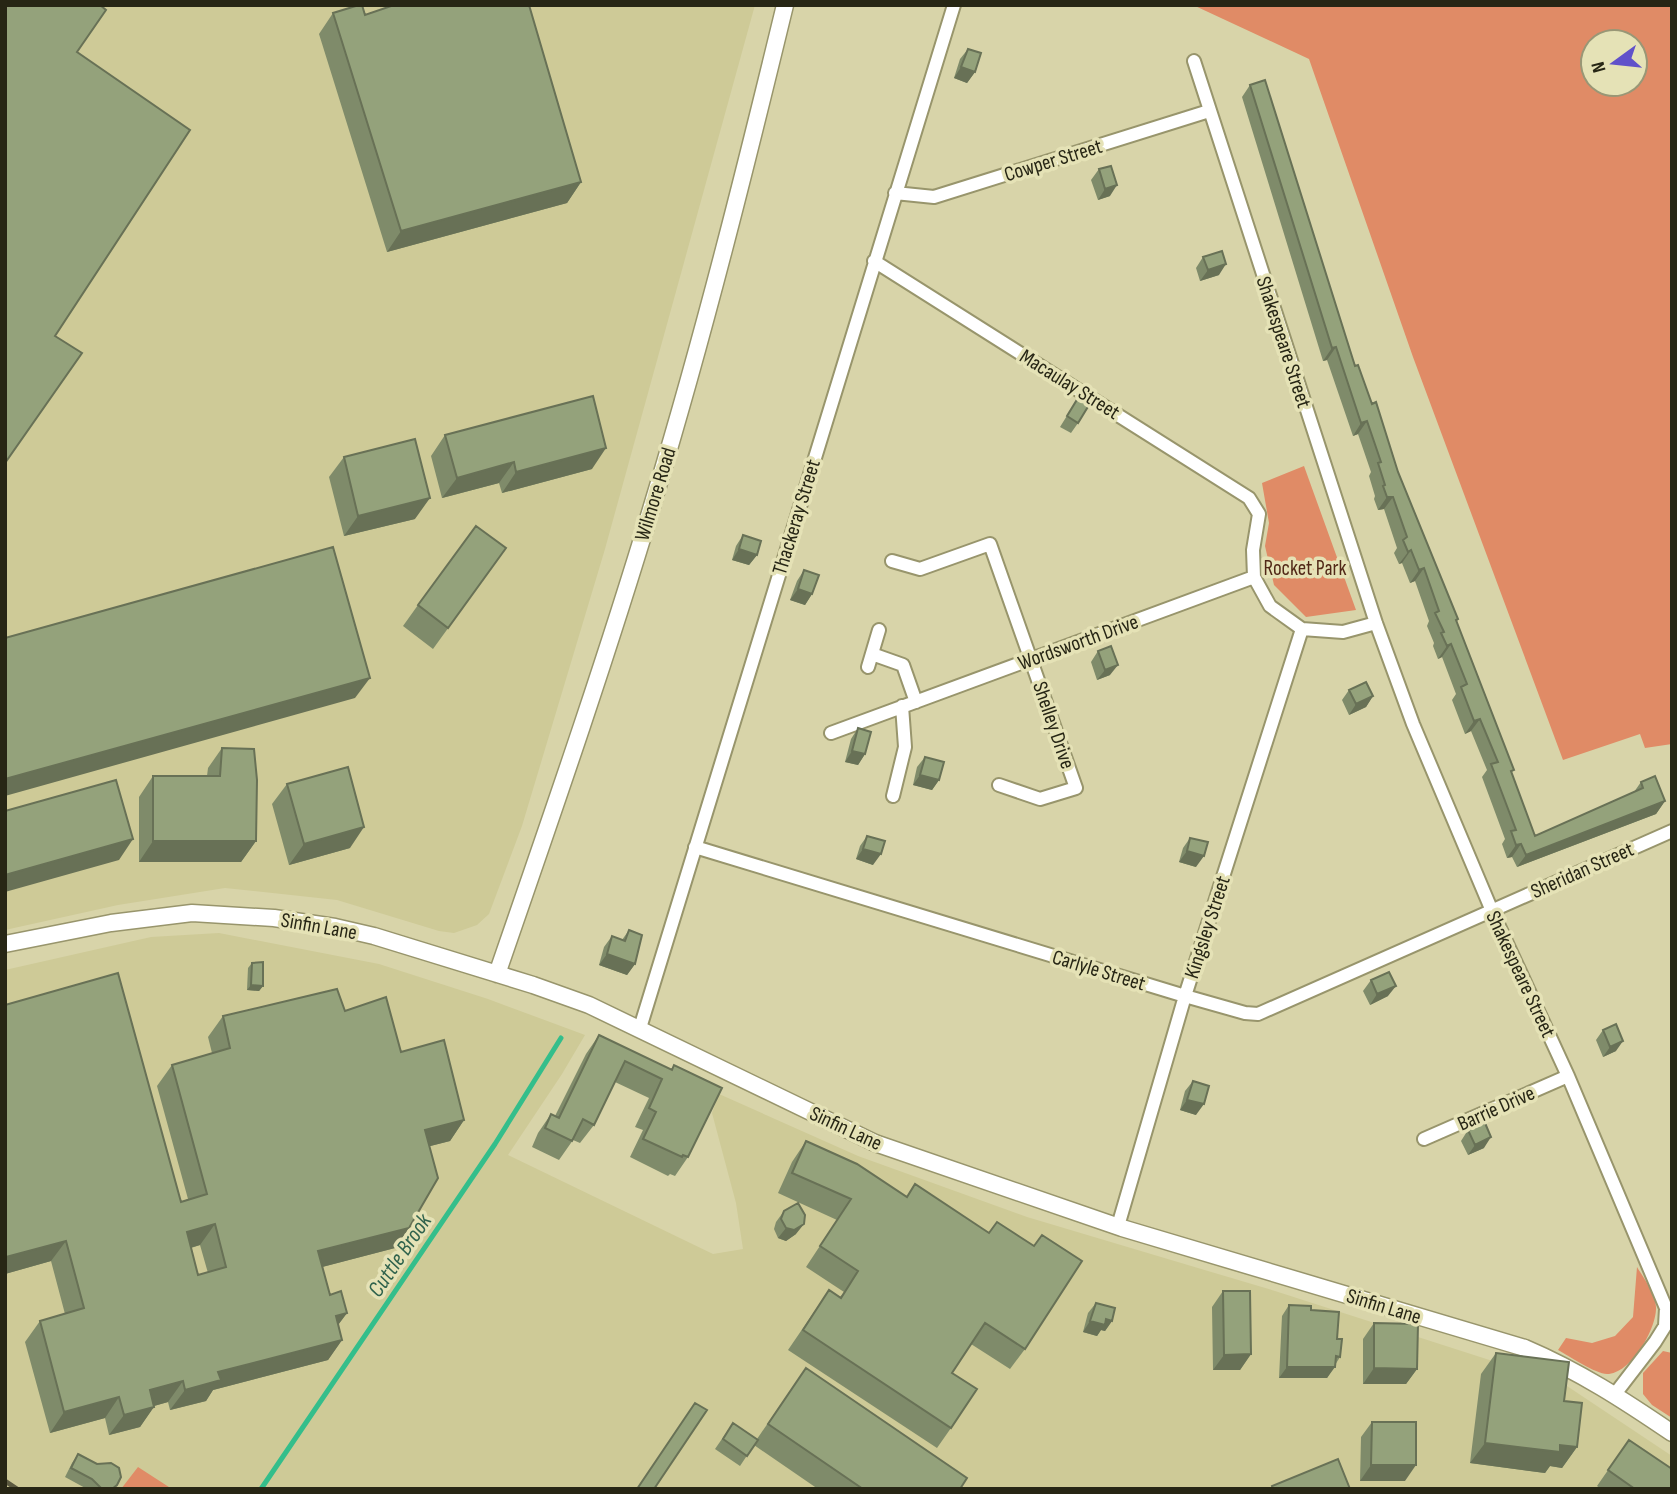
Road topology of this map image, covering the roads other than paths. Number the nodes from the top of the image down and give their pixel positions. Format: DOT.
graph roads {
  1 [pos="785,5"];
  2 [pos="954,5"];
  3 [pos="1194,61"];
  4 [pos="1209,111"];
  5 [pos="895,193"];
  6 [pos="874,261"];
  7 [pos="892,561"];
  8 [pos="1254,577"];
  9 [pos="1376,623"];
  10 [pos="1302,629"];
  11 [pos="879,630"];
  12 [pos="872,654"];
  13 [pos="1030,660"];
  14 [pos="868,667"];
  15 [pos="916,702"];
  16 [pos="902,706"];
  17 [pos="831,733"];
  18 [pos="999,785"];
  19 [pos="892,796"];
  20 [pos="1672,831"];
  21 [pos="695,847"];
  22 [pos="1492,911"];
  23 [pos="5,944"];
  24 [pos="497,974"];
  25 [pos="1185,996"];
  26 [pos="640,1028"];
  27 [pos="1568,1076"];
  28 [pos="1424,1139"];
  29 [pos="1118,1226"];
  30 [pos="1669,1326"];
  31 [pos="1615,1394"];
  32 [pos="1672,1433"];
  1 -- 24 [label="street, Wilmore Road"];
  2 -- 5 [label="street, Thackeray Street"];
  3 -- 4 [label="street, Shakespeare Street"];
  4 -- 5 [label="street, Cowper Street"];
  4 -- 9 [label="street, Shakespeare Street"];
  5 -- 6 [label="street, Thackeray Street"];
  6 -- 8 [label="street, Macaulay Street"];
  6 -- 21 [label="street, Thackeray Street"];
  7 -- 13 [label="street, Shelley Drive"];
  8 -- 10 [label="street"];
  8 -- 13 [label="street, Wordsworth Drive"];
  9 -- 10 [label="street"];
  9 -- 22 [label="street, Shakespeare Street"];
  10 -- 25 [label="street, Kingsley Street"];
  11 -- 12 [label="street"];
  12 -- 14 [label="street"];
  12 -- 15 [label="street"];
  13 -- 15 [label="street, Wordsworth Drive"];
  13 -- 18 [label="street, Shelley Drive"];
  15 -- 16 [label="street, Wordsworth Drive"];
  16 -- 17 [label="street, Wordsworth Drive"];
  16 -- 19 [label="street"];
  20 -- 22 [label="street, Sheridan Street"];
  21 -- 25 [label="street, Carlyle Street"];
  21 -- 26 [label="street, Thackeray Street"];
  22 -- 25 [label="street, Carlyle Street"];
  22 -- 27 [label="street, Shakespeare Street"];
  23 -- 24 [label="street, Sinfin Lane"];
  24 -- 26 [label="street, Sinfin Lane"];
  25 -- 29 [label="street, Kingsley Street"];
  26 -- 29 [label="street, Sinfin Lane"];
  27 -- 28 [label="street, Barrie Drive"];
  27 -- 30 [label="street, Shakespeare Street"];
  29 -- 31 [label="street, Sinfin Lane"];
  30 -- 31 [label="street, Shakespeare Street"];
  31 -- 32 [label="street, Sinfin Lane"];
}
